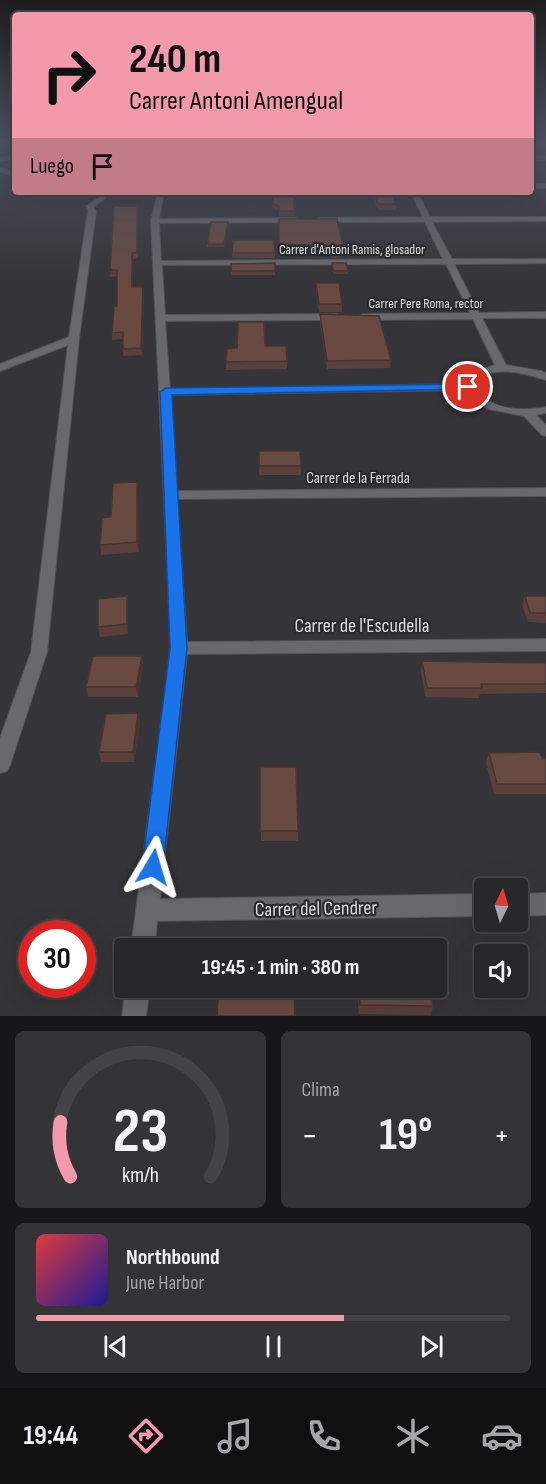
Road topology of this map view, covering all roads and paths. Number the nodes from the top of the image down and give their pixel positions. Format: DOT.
graph roads {
  1 [pos="104,195"];
  2 [pos="160,195"];
  3 [pos="416,195"];
  4 [pos="546,219"];
  5 [pos="428,220"];
  6 [pos="155,221"];
  7 [pos="546,261"];
  8 [pos="449,262"];
  9 [pos="158,263"];
  10 [pos="546,315"];
  11 [pos="476,316"];
  12 [pos="161,318"];
  13 [pos="74,339"];
  14 [pos="0,368"];
  15 [pos="502,368"];
  16 [pos="546,377"];
  17 [pos="468,387"];
  18 [pos="166,392"];
  19 [pos="546,410"];
  20 [pos="527,413"];
  21 [pos="546,432"];
  22 [pos="546,492"];
  23 [pos="170,495"];
  24 [pos="546,645"];
  25 [pos="179,648"];
  26 [pos="0,765"];
  27 [pos="546,904"];
  28 [pos="474,905"];
  29 [pos="528,905"];
  30 [pos="147,910"];
  31 [pos="144,938"];
  32 [pos="136,998"];
  33 [pos="134,1016"];
  1 -- 13 [label="street"];
  2 -- 6 [label="street"];
  3 -- 5 [label="street"];
  4 -- 5 [label="street"];
  5 -- 6 [label="street"];
  5 -- 8 [label="street"];
  6 -- 9 [label="street"];
  7 -- 8 [label="street, Carrer d'Antoni Ramis, glosador"];
  8 -- 9 [label="street, Carrer d'Antoni Ramis, glosador"];
  8 -- 11 [label="street"];
  9 -- 12 [label="street"];
  10 -- 11 [label="street, Carrer Pere Roma, rector"];
  11 -- 12 [label="street, Carrer Pere Roma, rector"];
  11 -- 15 [label="street"];
  12 -- 18 [label="street"];
  13 -- 14 [label="street"];
  13 -- 26 [label="street"];
  15 -- 16 [label="street"];
  15 -- 17 [label="street"];
  17 -- 18 [label="street"];
  17 -- 20 [label="street"];
  18 -- 23 [label="street"];
  19 -- 20 [label="street"];
  20 -- 21 [label="street"];
  22 -- 23 [label="street, Carrer de la Ferrada"];
  23 -- 25 [label="street"];
  24 -- 25 [label="street, Carrer de l'Escudella"];
  25 -- 30 [label="street"];
  27 -- 29 [label="street"];
  28 -- 30 [label="street, Carrer del Cendrer"];
  30 -- 31 [label="street"];
  32 -- 33 [label="street"];
}
